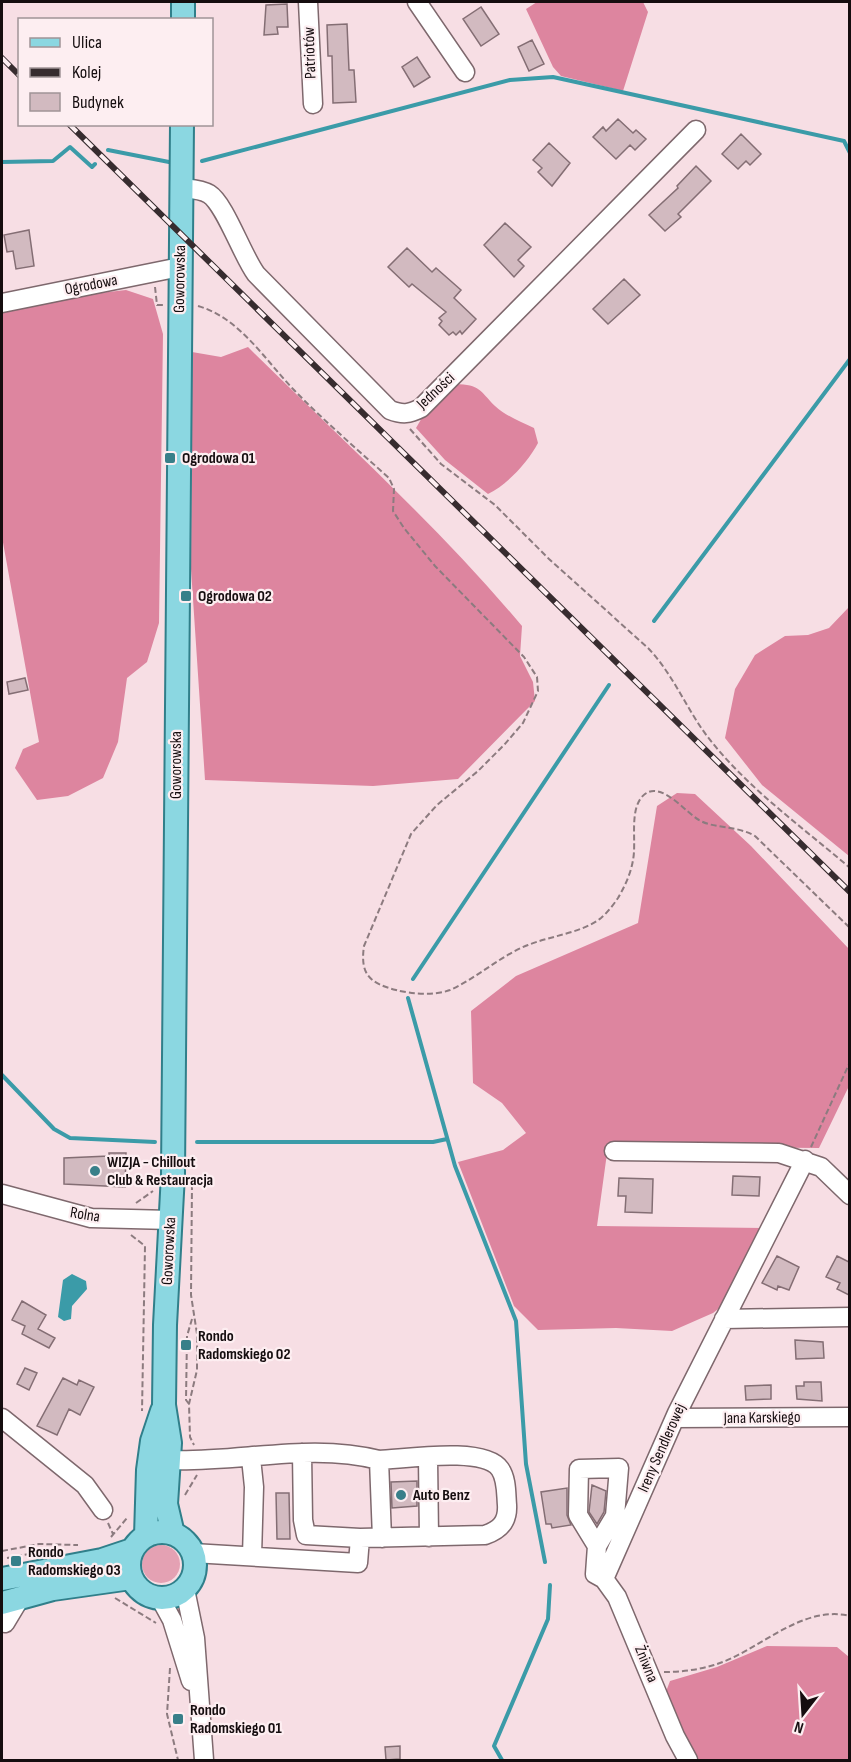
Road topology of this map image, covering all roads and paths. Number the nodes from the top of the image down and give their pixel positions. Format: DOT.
graph roads {
  1 [pos="183,2"];
  2 [pos="308,2"];
  3 [pos="417,2"];
  4 [pos="183,18"];
  5 [pos="465,72"];
  6 [pos="313,104"];
  7 [pos="182,126"];
  8 [pos="696,130"];
  9 [pos="181,188"];
  10 [pos="180,267"];
  11 [pos="2,303"];
  12 [pos="197,305"];
  13 [pos="400,414"];
  14 [pos="849,868"];
  15 [pos="849,928"];
  16 [pos="849,1062"];
  17 [pos="614,1151"];
  18 [pos="805,1160"];
  19 [pos="161,1185"];
  20 [pos="2,1194"];
  21 [pos="849,1195"];
  22 [pos="130,1218"];
  23 [pos="171,1220"];
  24 [pos="134,1239"];
  25 [pos="849,1317"];
  26 [pos="724,1319"];
  27 [pos="189,1404"];
  28 [pos="164,1405"];
  29 [pos="142,1412"];
  30 [pos="849,1417"];
  31 [pos="2,1418"];
  32 [pos="675,1418"];
  33 [pos="302,1453"];
  34 [pos="251,1458"];
  35 [pos="428,1458"];
  36 [pos="168,1460"];
  37 [pos="379,1460"];
  38 [pos="103,1510"];
  39 [pos="133,1513"];
  40 [pos="173,1534"];
  41 [pos="429,1537"];
  42 [pos="360,1538"];
  43 [pos="382,1538"];
  44 [pos="109,1540"];
  45 [pos="139,1543"];
  46 [pos="597,1546"];
  47 [pos="80,1547"];
  48 [pos="2,1551"];
  49 [pos="193,1553"];
  50 [pos="252,1556"];
  51 [pos="599,1576"];
  52 [pos="131,1578"];
  53 [pos="2,1579"];
  54 [pos="185,1589"];
  55 [pos="108,1594"];
  56 [pos="160,1598"];
  57 [pos="9,1608"];
  58 [pos="849,1616"];
  59 [pos="157,1624"];
  60 [pos="170,1667"];
  61 [pos="650,1672"];
  62 [pos="198,1702"];
  63 [pos="178,1761"];
  64 [pos="204,1761"];
  65 [pos="688,1761"];
  1 -- 4 [label="main road"];
  2 -- 6 [label="street, Patriotów"];
  3 -- 5 [label="street"];
  7 -- 9 [label="main road, Goworowska"];
  8 -- 13 [label="street, Jedności"];
  9 -- 10 [label="main road, Goworowska"];
  9 -- 13 [label="street, Jedności"];
  10 -- 11 [label="street, Ogrodowa"];
  10 -- 23 [label="main road, Goworowska"];
  12 -- 15 [label="path"];
  13 -- 14 [label="path"];
  16 -- 18 [label="path"];
  17 -- 18 [label="street"];
  18 -- 21 [label="street"];
  18 -- 26 [label="street, Ireny Sendlerowej"];
  19 -- 22 [label="path"];
  20 -- 22 [label="street, Rolna"];
  22 -- 23 [label="street, Rolna"];
  23 -- 28 [label="main road, Goworowska"];
  24 -- 29 [label="path"];
  25 -- 26 [label="street"];
  26 -- 32 [label="street, Ireny Sendlerowej"];
  27 -- 27 [label="path"];
  28 -- 36 [label="main road, Goworowska"];
  28 -- 45 [label="main road, Goworowska"];
  30 -- 32 [label="street, Jana Karskiego"];
  31 -- 38 [label="street"];
  32 -- 51 [label="street, Ireny Sendlerowej"];
  33 -- 34 [label="street"];
  33 -- 37 [label="street"];
  33 -- 42 [label="street"];
  34 -- 36 [label="street"];
  34 -- 50 [label="street"];
  35 -- 37 [label="street"];
  35 -- 41 [label="street"];
  35 -- 41 [label="street"];
  36 -- 40 [label="main road, Goworowska"];
  37 -- 43 [label="street"];
  39 -- 44 [label="path"];
  40 -- 45 [label="main road"];
  40 -- 49 [label="main road"];
  41 -- 43 [label="street"];
  42 -- 43 [label="street"];
  42 -- 50 [label="street"];
  45 -- 52 [label="main road"];
  45 -- 53 [label="main road"];
  46 -- 51 [label="street"];
  47 -- 48 [label="path"];
  49 -- 50 [label="street"];
  49 -- 54 [label="main road"];
  51 -- 61 [label="street, Żniwna"];
  52 -- 56 [label="main road"];
  52 -- 57 [label="main road"];
  54 -- 56 [label="main road"];
  54 -- 62 [label="street"];
  55 -- 59 [label="path"];
  56 -- 62 [label="street"];
  58 -- 61 [label="path"];
  60 -- 63 [label="path"];
  61 -- 65 [label="street, Żniwna"];
  62 -- 64 [label="street"];
}
